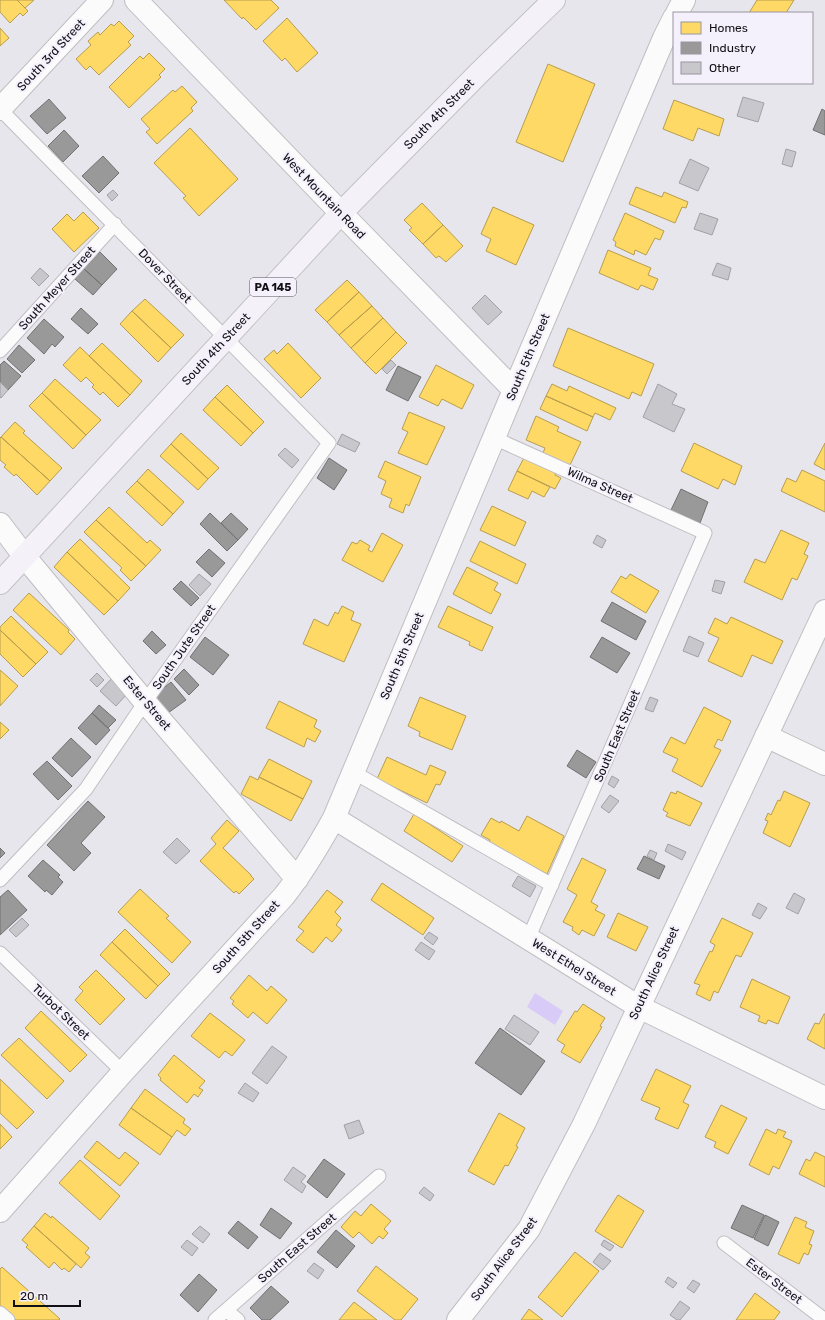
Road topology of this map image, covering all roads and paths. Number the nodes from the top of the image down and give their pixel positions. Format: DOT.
graph roads {
  1 [pos="102,0"];
  2 [pos="136,0"];
  3 [pos="554,0"];
  4 [pos="684,0"];
  5 [pos="678,12"];
  6 [pos="673,20"];
  7 [pos="0,110"];
  8 [pos="341,213"];
  9 [pos="114,224"];
  10 [pos="226,338"];
  11 [pos="0,351"];
  12 [pos="514,390"];
  13 [pos="494,438"];
  14 [pos="329,443"];
  15 [pos="0,524"];
  16 [pos="705,533"];
  17 [pos="25,557"];
  18 [pos="0,583"];
  19 [pos="825,611"];
  20 [pos="145,702"];
  21 [pos="766,736"];
  22 [pos="825,764"];
  23 [pos="353,772"];
  24 [pos="334,818"];
  25 [pos="297,879"];
  26 [pos="0,880"];
  27 [pos="552,885"];
  28 [pos="528,939"];
  29 [pos="0,953"];
  30 [pos="639,1007"];
  31 [pos="123,1072"];
  32 [pos="825,1098"];
  33 [pos="379,1176"];
  34 [pos="0,1212"];
  35 [pos="724,1243"];
  36 [pos="226,1310"];
  37 [pos="0,1314"];
  38 [pos="8,1320"];
  39 [pos="215,1320"];
  40 [pos="238,1320"];
  41 [pos="458,1320"];
  42 [pos="825,1320"];
  1 -- 7 [label="street, South 3rd Street"];
  2 -- 8 [label="street, West Mountain Road"];
  3 -- 8 [label="main road, South 4th Street / PA 145"];
  4 -- 5 [label="street"];
  6 -- 12 [label="street, South 5th Street"];
  7 -- 9 [label="lane, Dover Street"];
  8 -- 10 [label="main road, South 4th Street / PA 145"];
  8 -- 12 [label="street, West Mountain Road"];
  9 -- 10 [label="lane, Dover Street"];
  9 -- 11 [label="lane, South Meyer Street"];
  10 -- 14 [label="lane, Dover Street"];
  10 -- 17 [label="main road, South 4th Street / PA 145"];
  12 -- 13 [label="street, South 5th Street"];
  13 -- 16 [label="lane, Wilma Street"];
  13 -- 23 [label="street, South 5th Street"];
  14 -- 20 [label="lane, South Jute Street"];
  15 -- 17 [label="street, Ester Street"];
  16 -- 27 [label="lane, South East Street"];
  17 -- 18 [label="main road, South 4th Street / PA 145"];
  17 -- 20 [label="street, Ester Street"];
  19 -- 21 [label="street, South Alice Street"];
  20 -- 25 [label="street, Ester Street"];
  20 -- 26 [label="lane, South Jute Street"];
  21 -- 22 [label="street"];
  21 -- 30 [label="street, South Alice Street"];
  23 -- 24 [label="street, South 5th Street"];
  23 -- 27 [label="lane"];
  24 -- 25 [label="street, South 5th Street"];
  24 -- 28 [label="street, West Ethel Street"];
  25 -- 31 [label="street, South 5th Street"];
  27 -- 28 [label="lane, South East Street"];
  28 -- 30 [label="street, West Ethel Street"];
  29 -- 31 [label="lane, Turbot Street"];
  30 -- 32 [label="street, West Ethel Street"];
  30 -- 41 [label="street, South Alice Street"];
  31 -- 34 [label="street, South 5th Street"];
  33 -- 36 [label="lane, South East Street"];
  35 -- 42 [label="lane, Ester Street"];
  36 -- 39 [label="lane, South East Street"];
  36 -- 40 [label="lane"];
  37 -- 38 [label="lane"];
}
